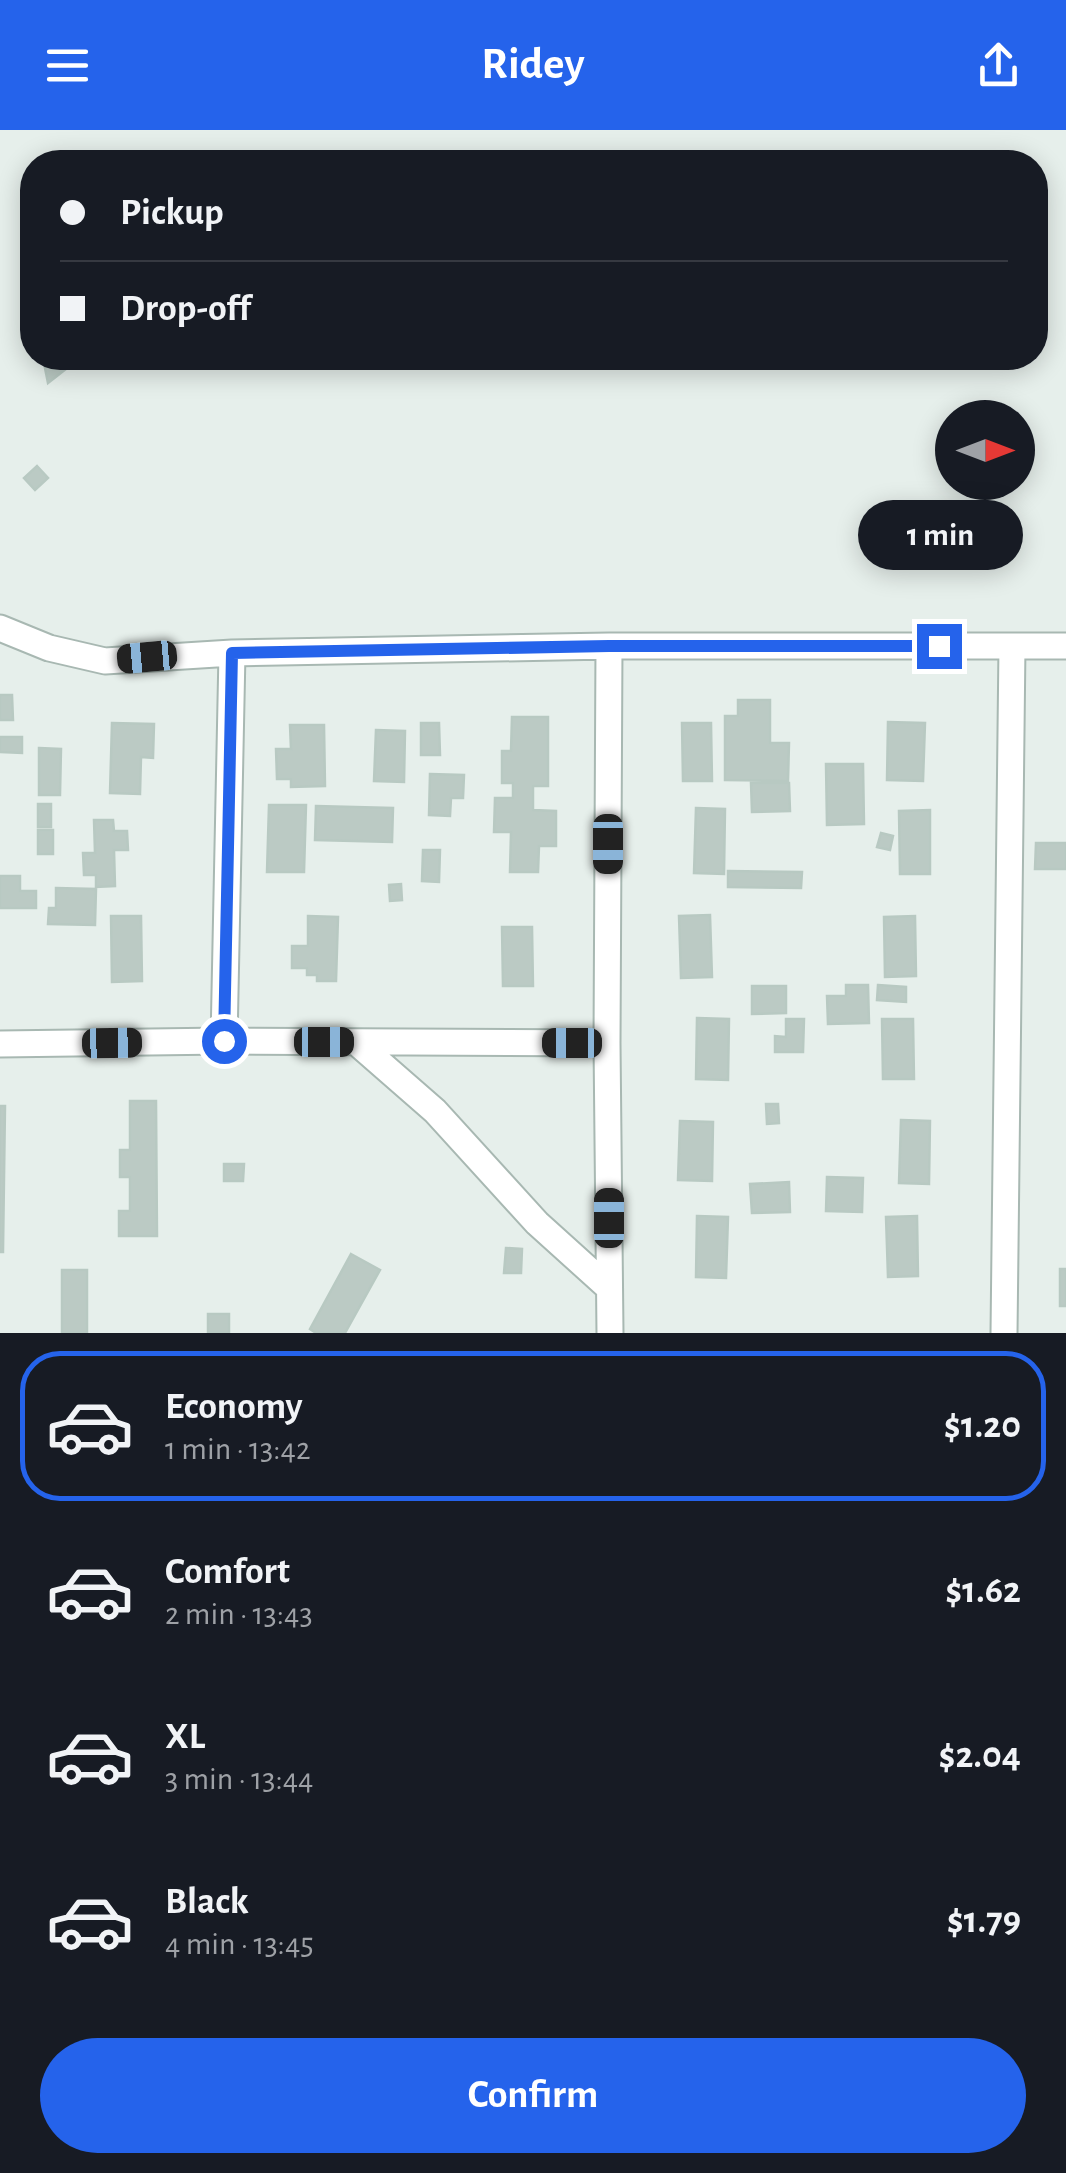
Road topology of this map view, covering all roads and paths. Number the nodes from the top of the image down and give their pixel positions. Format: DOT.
graph roads {
  1 [pos="0,628"];
  2 [pos="609,646"];
  3 [pos="1012,646"];
  4 [pos="1066,646"];
  5 [pos="232,653"];
  6 [pos="224,1041"];
  7 [pos="356,1042"];
  8 [pos="608,1043"];
  9 [pos="0,1044"];
  10 [pos="609,1288"];
  11 [pos="610,1333"];
  12 [pos="1004,1333"];
  1 -- 5 [label="street"];
  2 -- 3 [label="street"];
  2 -- 5 [label="street"];
  2 -- 8 [label="street"];
  3 -- 4 [label="street"];
  3 -- 12 [label="street"];
  5 -- 6 [label="street"];
  6 -- 7 [label="street"];
  6 -- 9 [label="street"];
  7 -- 8 [label="street"];
  7 -- 10 [label="street"];
  8 -- 10 [label="street"];
  10 -- 11 [label="street"];
}
